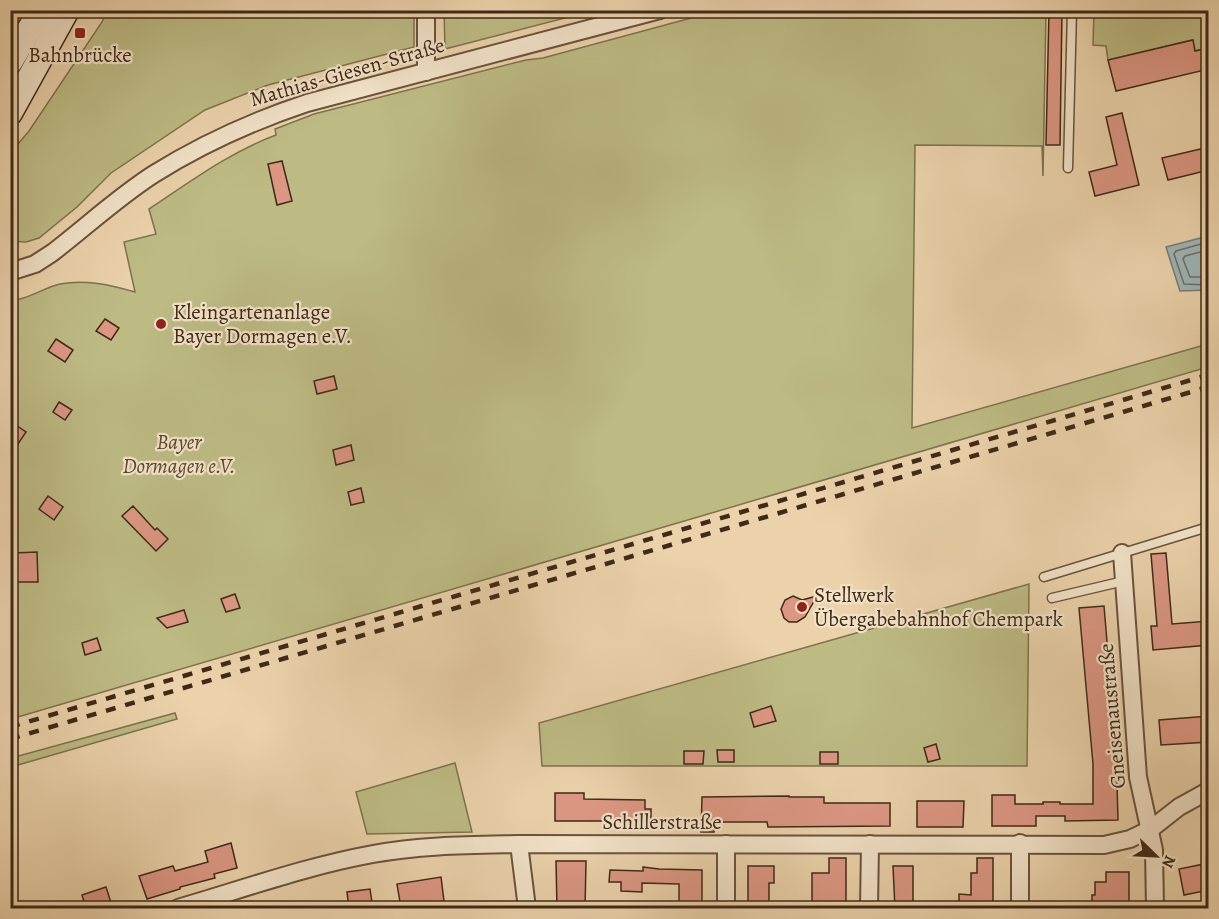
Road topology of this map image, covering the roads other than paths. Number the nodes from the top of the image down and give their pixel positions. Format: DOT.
graph roads {
  1 [pos="41,10"];
  2 [pos="67,10"];
  3 [pos="426,10"];
  4 [pos="660,10"];
  5 [pos="1072,10"];
  6 [pos="10,62"];
  7 [pos="426,72"];
  8 [pos="10,113"];
  9 [pos="1068,168"];
  10 [pos="11,272"];
  11 [pos="1209,527"];
  12 [pos="1122,553"];
  13 [pos="1044,577"];
  14 [pos="1124,582"];
  15 [pos="1052,598"];
  16 [pos="1209,791"];
  17 [pos="1151,829"];
  18 [pos="1020,843"];
  19 [pos="519,844"];
  20 [pos="726,844"];
  21 [pos="870,844"];
  22 [pos="178,909"];
  23 [pos="527,909"];
  24 [pos="726,909"];
  25 [pos="870,909"];
  26 [pos="1020,909"];
  27 [pos="1155,909"];
  1 -- 6 [label="main road"];
  2 -- 8 [label="main road"];
  3 -- 7 [label="street"];
  4 -- 7 [label="street, Mathias-Giesen-Straße"];
  5 -- 9 [label="lane"];
  7 -- 10 [label="street, Mathias-Giesen-Straße"];
  11 -- 12 [label="lane"];
  12 -- 13 [label="lane"];
  12 -- 14 [label="street, Gneisenaustraße"];
  14 -- 15 [label="lane"];
  14 -- 17 [label="street, Gneisenaustraße"];
  16 -- 17 [label="street, Schillerstraße"];
  17 -- 18 [label="street, Schillerstraße"];
  17 -- 27 [label="street, Gneisenaustraße"];
  18 -- 21 [label="street, Schillerstraße"];
  18 -- 26 [label="street"];
  19 -- 20 [label="street, Schillerstraße"];
  19 -- 22 [label="street, Schillerstraße"];
  19 -- 23 [label="street"];
  20 -- 21 [label="street, Schillerstraße"];
  20 -- 24 [label="street"];
  21 -- 25 [label="street"];
}
